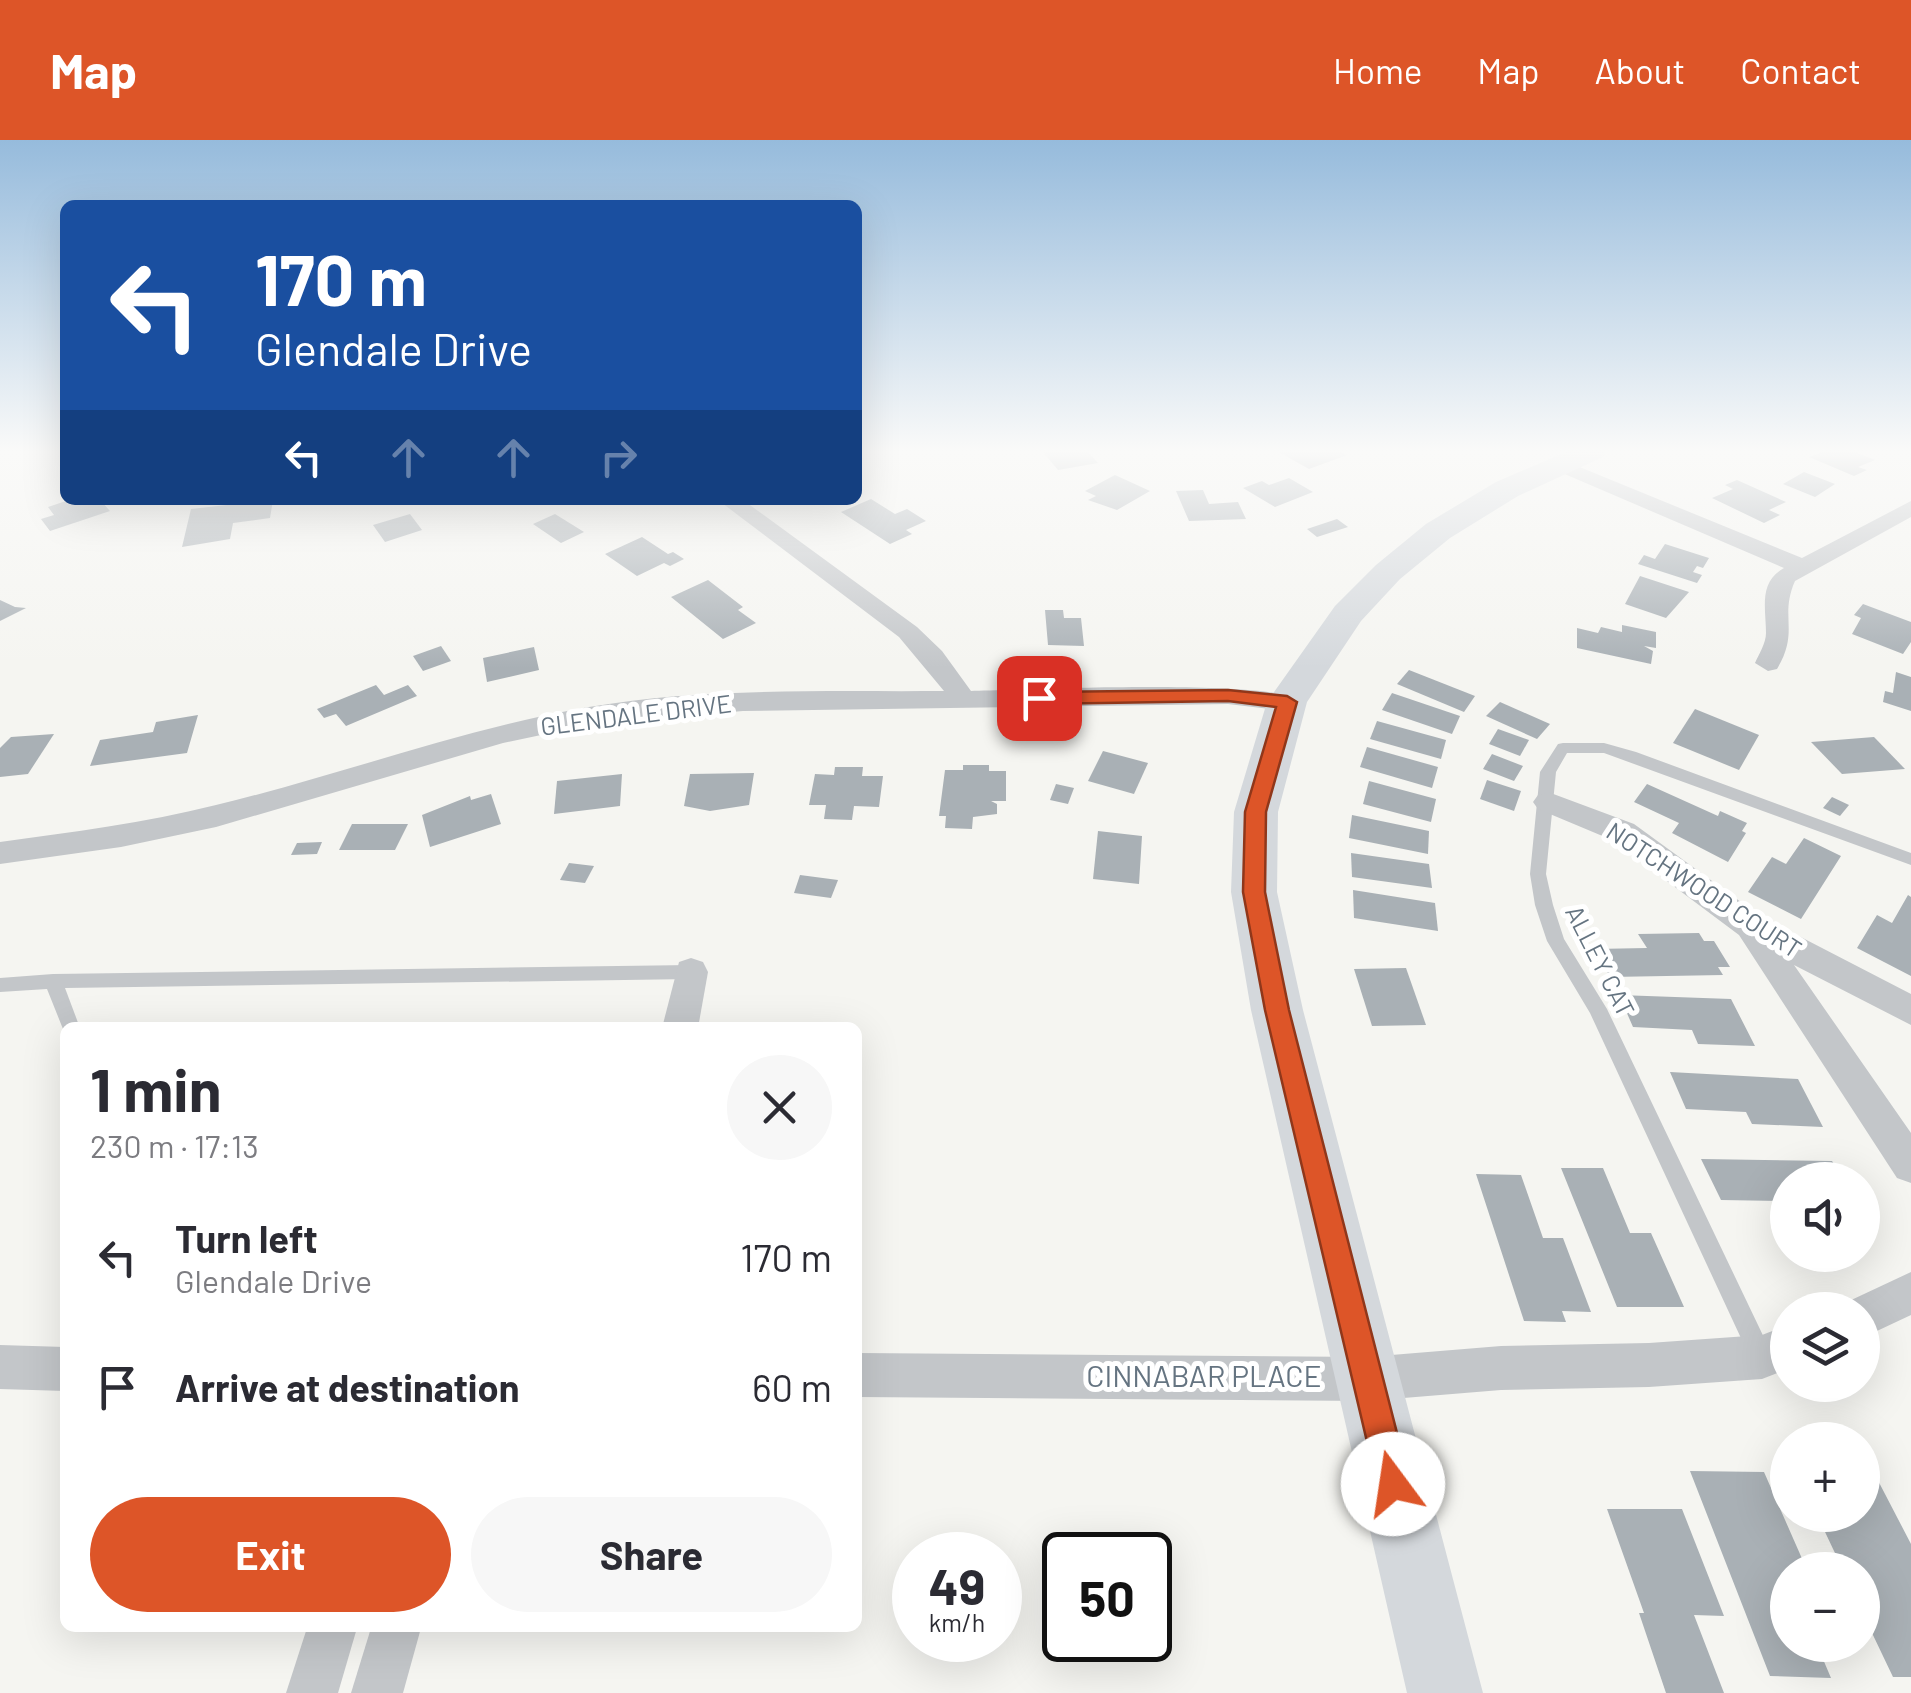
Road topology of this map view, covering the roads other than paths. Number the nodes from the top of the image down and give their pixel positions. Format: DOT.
graph roads {
  1 [pos="761,523"];
  2 [pos="1453,523"];
  3 [pos="1712,523"];
  4 [pos="1882,523"];
  5 [pos="1802,567"];
  6 [pos="1768,663"];
  7 [pos="963,698"];
  8 [pos="1287,702"];
  9 [pos="1548,802"];
  10 [pos="0,853"];
  11 [pos="1911,859"];
  12 [pos="1748,924"];
  13 [pos="691,972"];
  14 [pos="53,981"];
  15 [pos="0,986"];
  16 [pos="1911,1011"];
  17 [pos="68,1022"];
  18 [pos="681,1022"];
  19 [pos="1911,1165"];
  20 [pos="1911,1293"];
  21 [pos="1880,1308"];
  22 [pos="1770,1344"];
  23 [pos="1770,1352"];
  24 [pos="0,1367"];
  25 [pos="60,1369"];
  26 [pos="862,1375"];
  27 [pos="1367,1379"];
  28 [pos="331,1632"];
  29 [pos="395,1632"];
  30 [pos="312,1693"];
  31 [pos="377,1693"];
  32 [pos="1445,1693"];
  1 -- 7 [label="street"];
  2 -- 8 [label="main road"];
  3 -- 5 [label="street"];
  4 -- 5 [label="street"];
  5 -- 6 [label="street"];
  7 -- 8 [label="street, GLENDALE DRIVE"];
  7 -- 10 [label="street, GLENDALE DRIVE"];
  8 -- 27 [label="main road"];
  9 -- 11 [label="lane, ALLEY CAT"];
  9 -- 12 [label="street, NOTCHWOOD COURT"];
  9 -- 22 [label="lane, ALLEY CAT"];
  12 -- 16 [label="street, NOTCHWOOD COURT"];
  12 -- 19 [label="street"];
  13 -- 14 [label="lane"];
  13 -- 18 [label="street"];
  14 -- 15 [label="lane"];
  14 -- 17 [label="lane"];
  20 -- 21 [label="street"];
  23 -- 27 [label="street, CINNABAR PLACE"];
  24 -- 25 [label="street"];
  26 -- 27 [label="street, CINNABAR PLACE"];
  27 -- 32 [label="main road"];
  28 -- 30 [label="street"];
  29 -- 31 [label="street"];
}
